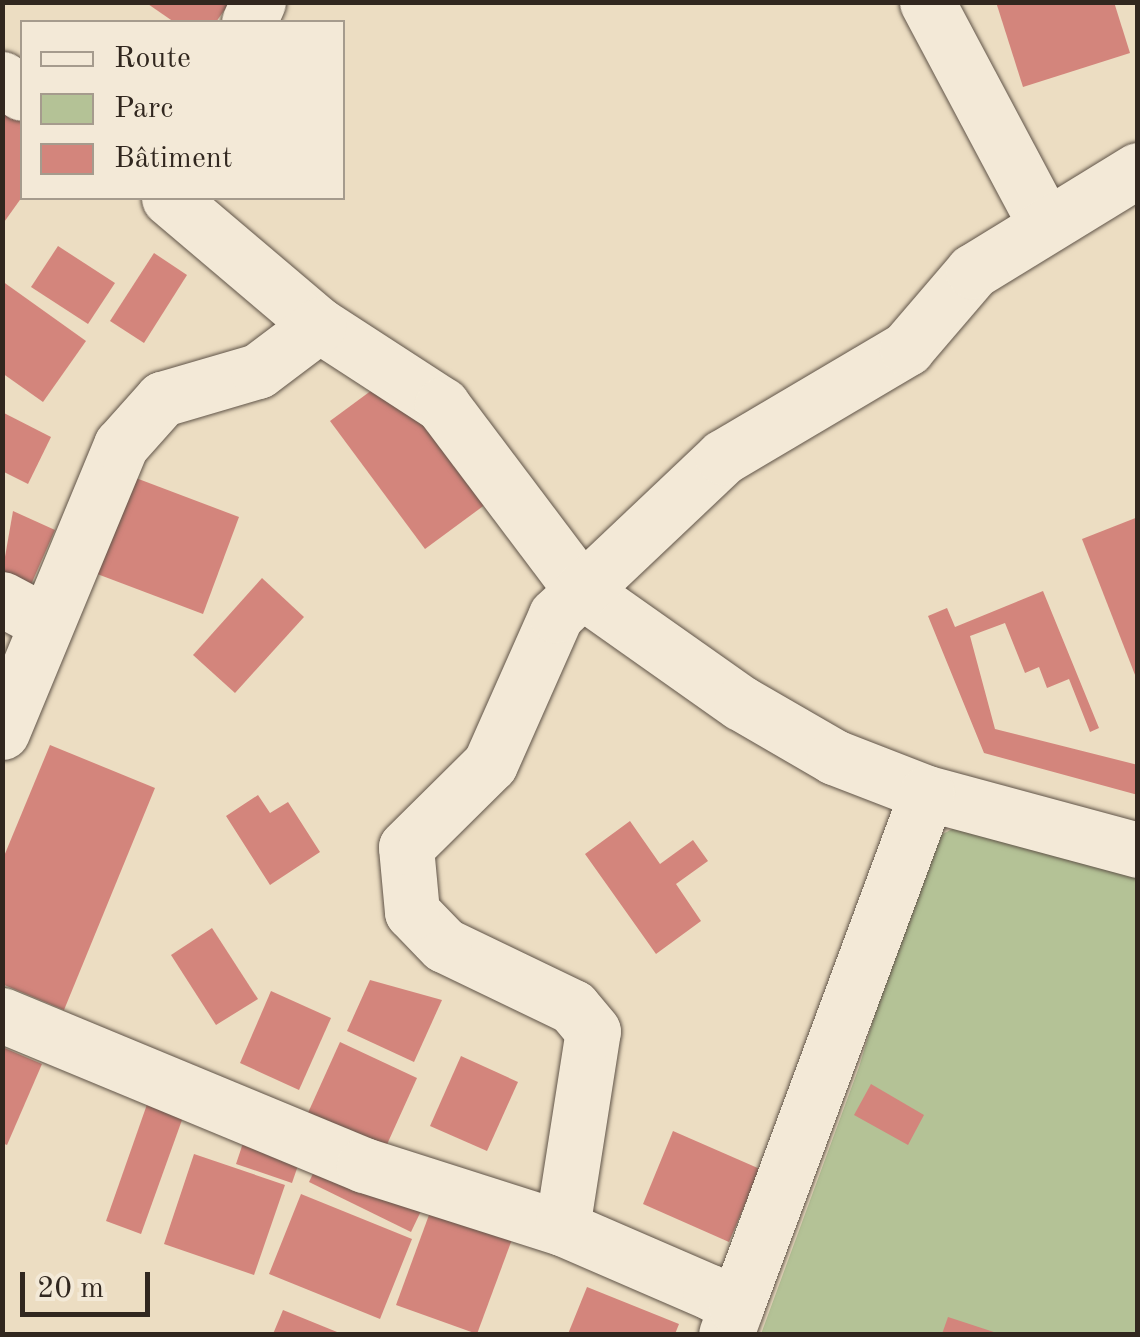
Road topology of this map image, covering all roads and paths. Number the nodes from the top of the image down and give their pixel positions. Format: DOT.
graph roads {
  1 [pos="927,2"];
  2 [pos="1138,170"];
  3 [pos="171,200"];
  4 [pos="1045,224"];
  5 [pos="319,324"];
  6 [pos="582,590"];
  7 [pos="24,610"];
  8 [pos="2,732"];
  9 [pos="926,793"];
  10 [pos="1138,850"];
  11 [pos="2,1015"];
  12 [pos="562,1228"];
  13 [pos="731,1321"];
  1 -- 4 [label="street"];
  2 -- 4 [label="street"];
  3 -- 5 [label="street"];
  4 -- 6 [label="street"];
  5 -- 6 [label="street"];
  5 -- 7 [label="street"];
  6 -- 9 [label="street"];
  6 -- 12 [label="street"];
  7 -- 8 [label="street"];
  9 -- 10 [label="street"];
  9 -- 13 [label="street"];
  11 -- 12 [label="street"];
  12 -- 13 [label="street"];
}
